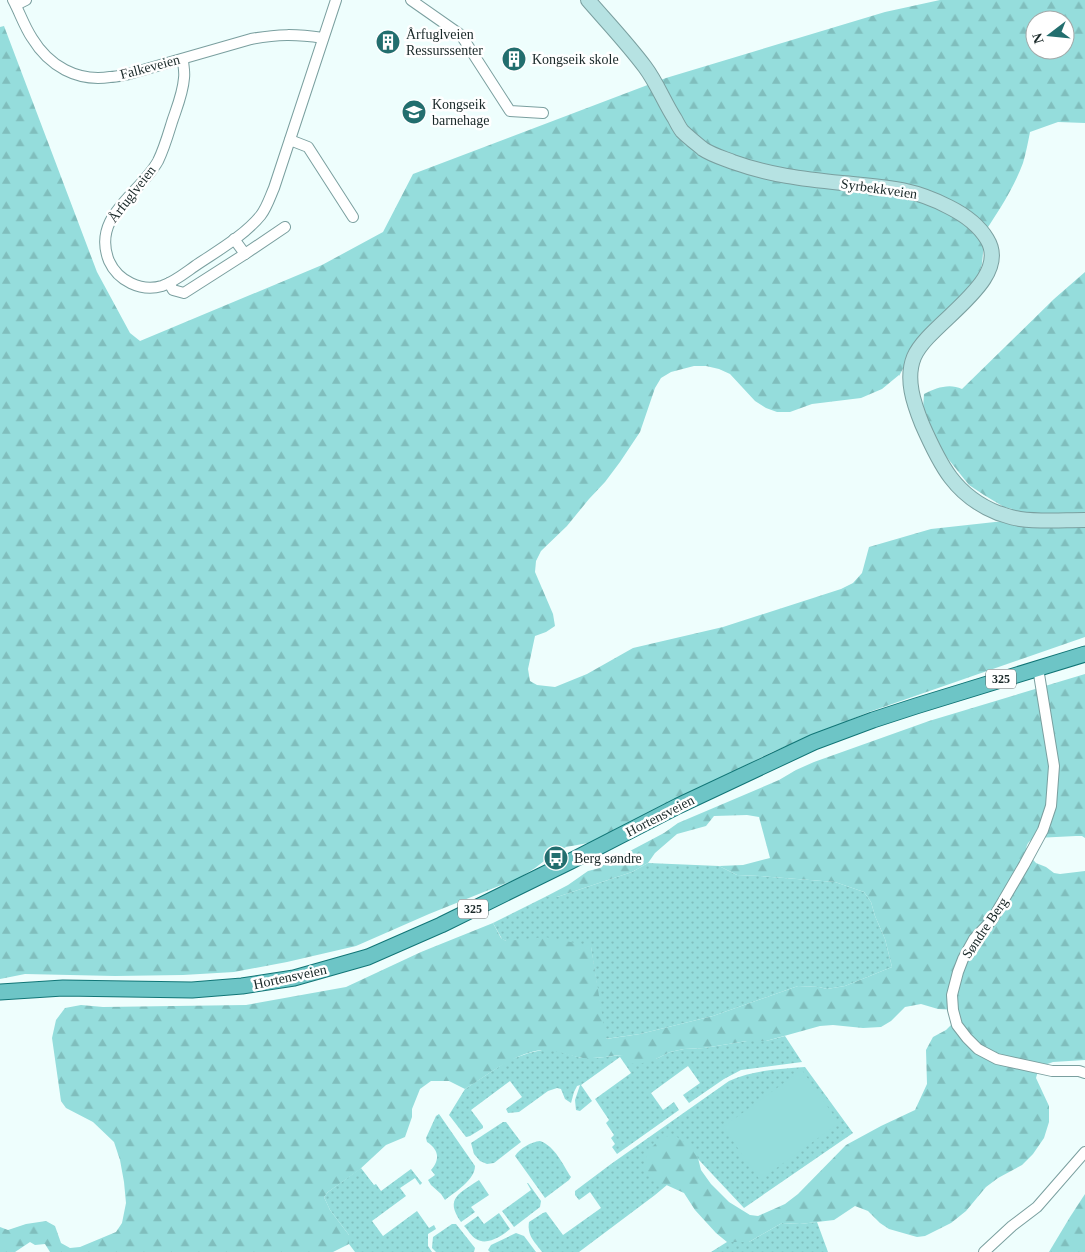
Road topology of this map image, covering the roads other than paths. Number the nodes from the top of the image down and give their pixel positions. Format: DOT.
graph roads {
  1 [pos="26,0"];
  2 [pos="336,0"];
  3 [pos="411,0"];
  4 [pos="588,0"];
  5 [pos="14,3"];
  6 [pos="323,38"];
  7 [pos="183,59"];
  8 [pos="543,113"];
  9 [pos="290,140"];
  10 [pos="353,217"];
  11 [pos="285,227"];
  12 [pos="234,238"];
  13 [pos="245,254"];
  14 [pos="169,283"];
  15 [pos="1085,520"];
  16 [pos="1085,654"];
  17 [pos="1038,668"];
  18 [pos="0,992"];
  19 [pos="1085,1073"];
  20 [pos="1085,1152"];
  21 [pos="984,1252"];
  1 -- 5 [label="street"];
  2 -- 6 [label="street, Årfuglveien"];
  3 -- 8 [label="street"];
  4 -- 15 [label="main road, Syrbekkveien"];
  5 -- 7 [label="street, Falkeveien"];
  6 -- 7 [label="street, Falkeveien"];
  6 -- 9 [label="street, Årfuglveien"];
  7 -- 14 [label="street, Årfuglveien"];
  9 -- 10 [label="street"];
  9 -- 12 [label="street, Årfuglveien"];
  11 -- 13 [label="street, Årfuglveien"];
  12 -- 13 [label="street"];
  12 -- 14 [label="street, Årfuglveien"];
  13 -- 14 [label="street, Årfuglveien"];
  16 -- 17 [label="main road, Hortensveien / 325"];
  17 -- 18 [label="main road, Hortensveien / 325"];
  17 -- 19 [label="street, Søndre Berg"];
  20 -- 21 [label="street"];
}
